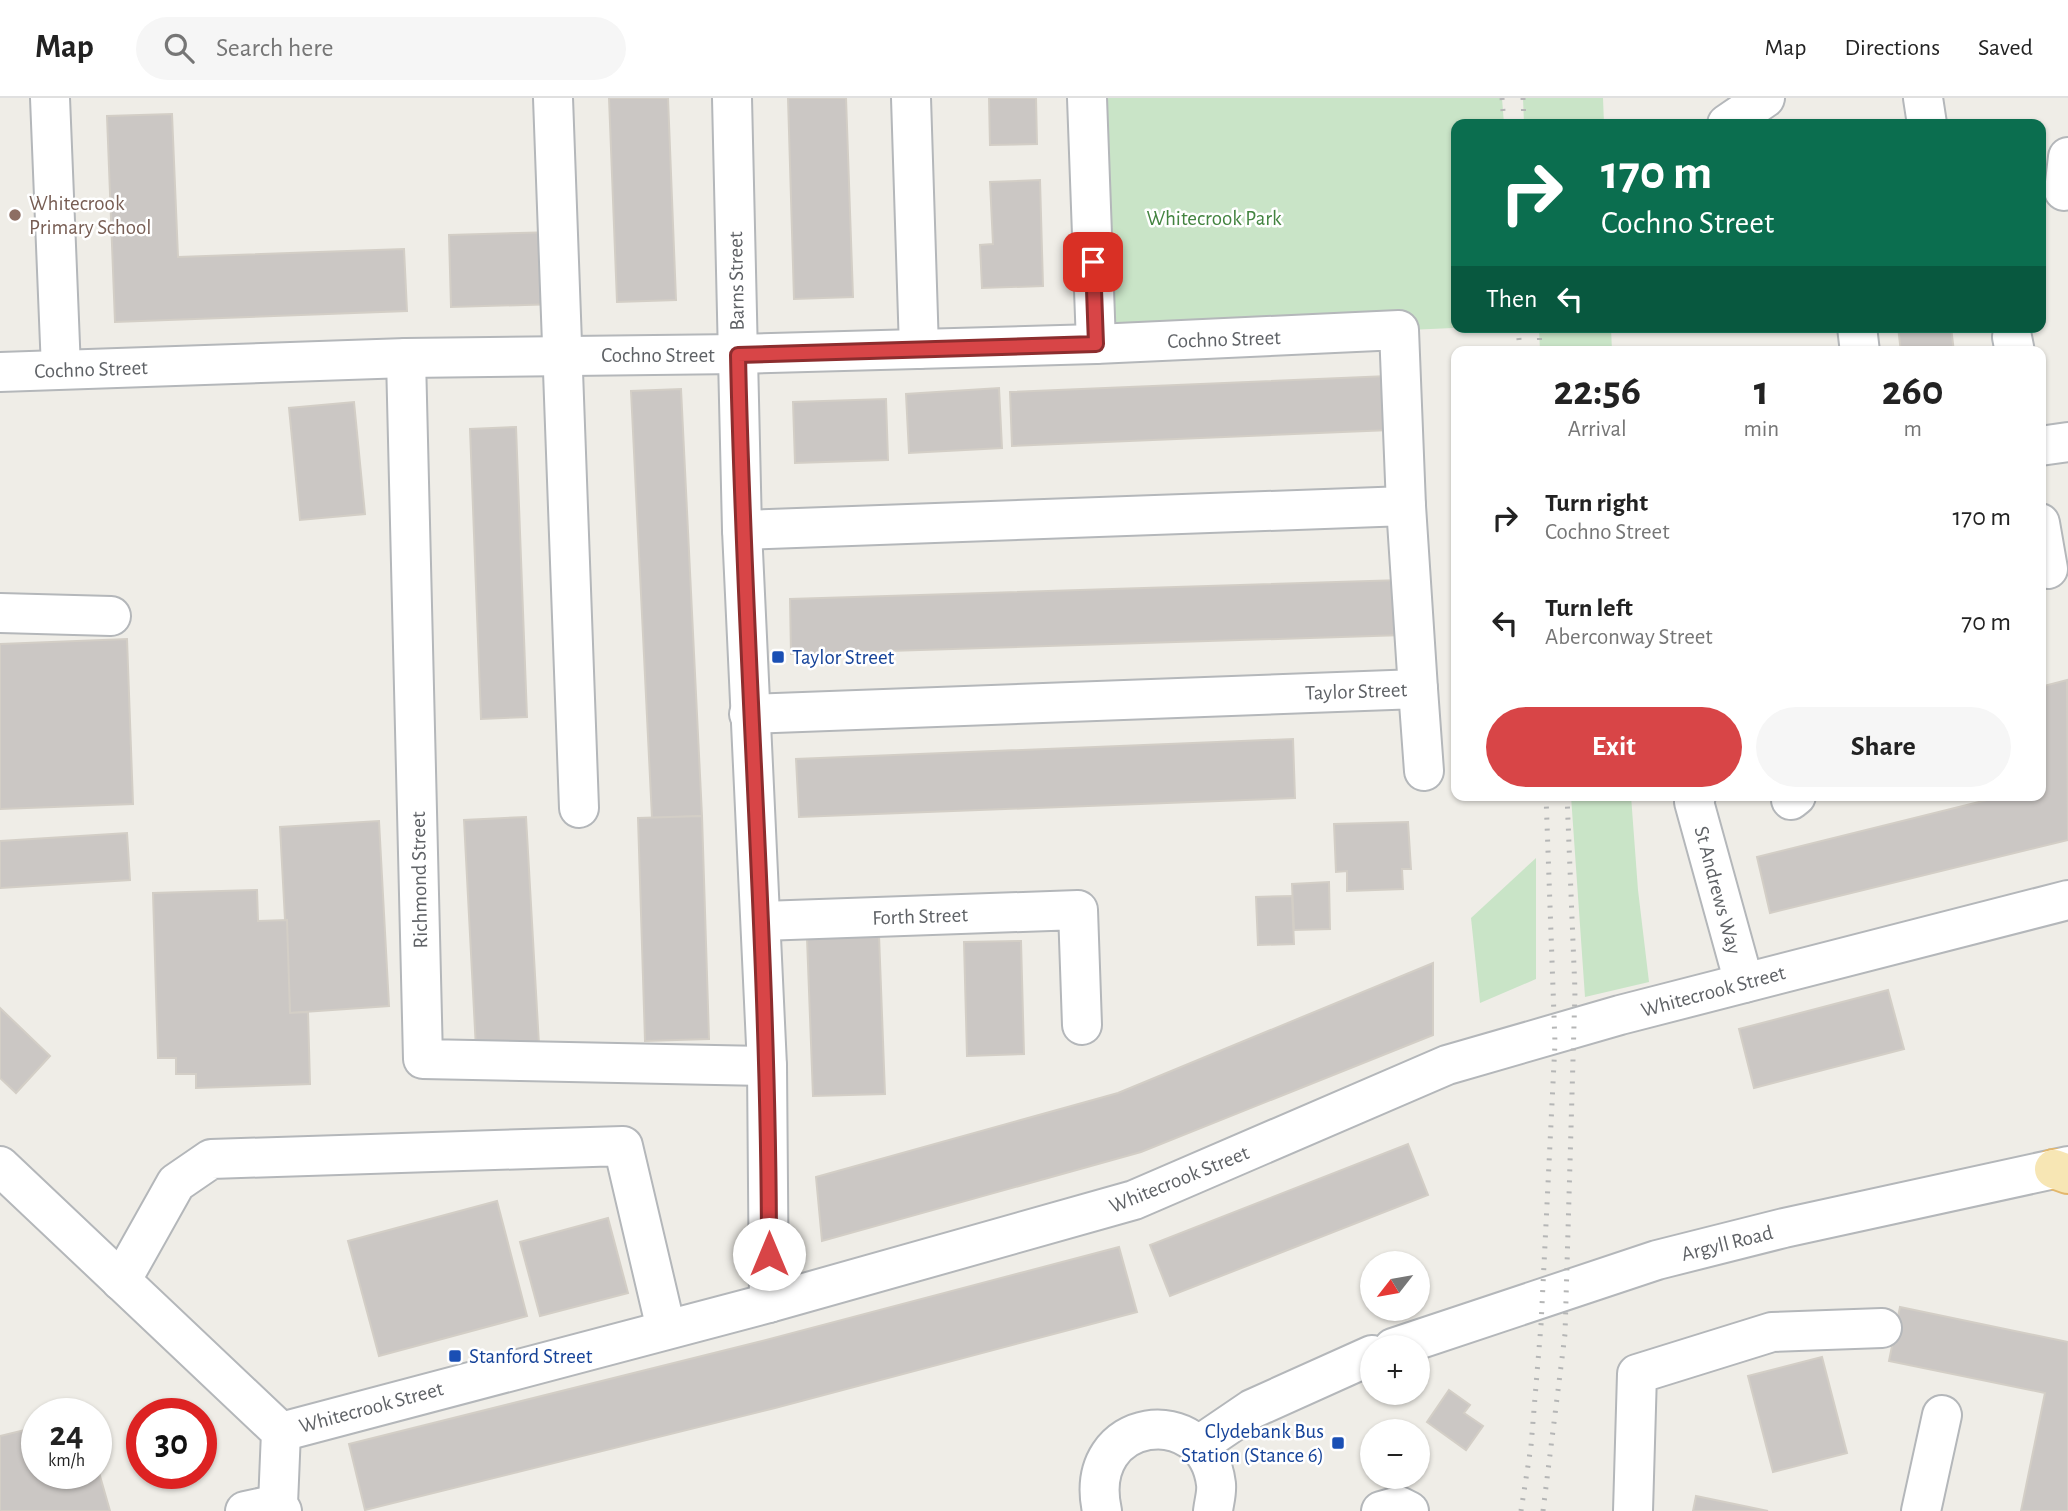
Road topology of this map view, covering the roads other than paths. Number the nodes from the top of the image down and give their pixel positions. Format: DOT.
graph roads {
  1 [pos="50,98"];
  2 [pos="553,98"];
  3 [pos="732,98"];
  4 [pos="911,98"];
  5 [pos="1087,98"];
  6 [pos="1765,98"];
  7 [pos="1923,98"];
  8 [pos="1734,119"];
  9 [pos="1926,119"];
  10 [pos="1096,344"];
  11 [pos="919,349"];
  12 [pos="738,355"];
  13 [pos="561,356"];
  14 [pos="406,358"];
  15 [pos="61,369"];
  16 [pos="0,372"];
  17 [pos="2068,442"];
  18 [pos="2046,445"];
  19 [pos="1406,506"];
  20 [pos="742,530"];
  21 [pos="2046,558"];
  22 [pos="2048,569"];
  23 [pos="0,614"];
  24 [pos="111,616"];
  25 [pos="1418,689"];
  26 [pos="749,714"];
  27 [pos="1424,771"];
  28 [pos="1694,801"];
  29 [pos="579,808"];
  30 [pos="2068,900"];
  31 [pos="761,921"];
  32 [pos="1744,983"];
  33 [pos="1082,1025"];
  34 [pos="768,1066"];
  35 [pos="0,1166"];
  36 [pos="2063,1170"];
  37 [pos="121,1281"];
  38 [pos="769,1303"];
  39 [pos="1882,1328"];
  40 [pos="666,1329"];
  41 [pos="1430,1336"];
  42 [pos="1360,1360"];
  43 [pos="1942,1415"];
  44 [pos="281,1432"];
  45 [pos="1199,1445"];
  46 [pos="268,1509"];
  47 [pos="1102,1511"];
  48 [pos="1213,1511"];
  49 [pos="1381,1511"];
  50 [pos="1409,1511"];
  51 [pos="1633,1511"];
  52 [pos="1921,1511"];
  1 -- 15 [label="street"];
  2 -- 13 [label="street"];
  3 -- 12 [label="street, Barns Street"];
  4 -- 11 [label="street"];
  5 -- 10 [label="street"];
  6 -- 8 [label="street"];
  7 -- 9 [label="street"];
  10 -- 11 [label="street, Cochno Street"];
  10 -- 19 [label="street, Cochno Street"];
  11 -- 12 [label="street, Cochno Street"];
  12 -- 13 [label="street, Cochno Street"];
  12 -- 20 [label="street, Barns Street"];
  13 -- 14 [label="street, Cochno Street"];
  13 -- 29 [label="street"];
  14 -- 15 [label="street, Cochno Street"];
  14 -- 34 [label="street, Richmond Street"];
  15 -- 16 [label="street, Cochno Street"];
  17 -- 18 [label="street"];
  19 -- 20 [label="street"];
  19 -- 25 [label="street"];
  20 -- 26 [label="street, Barns Street"];
  21 -- 22 [label="street"];
  23 -- 24 [label="street"];
  25 -- 26 [label="street, Taylor Street"];
  25 -- 27 [label="street, Taylor Street"];
  26 -- 31 [label="street, Barns Street"];
  28 -- 32 [label="street, St Andrews Way"];
  30 -- 32 [label="street, Whitecrook Street"];
  31 -- 33 [label="street, Forth Street"];
  31 -- 34 [label="street, Barns Street"];
  32 -- 38 [label="street, Whitecrook Street"];
  34 -- 38 [label="street, Barns Street"];
  35 -- 37 [label="street"];
  36 -- 41 [label="street, Argyll Road"];
  37 -- 40 [label="street"];
  37 -- 44 [label="street"];
  38 -- 40 [label="street, Whitecrook Street"];
  39 -- 51 [label="street"];
  40 -- 44 [label="street, Whitecrook Street"];
  42 -- 45 [label="street"];
  43 -- 52 [label="street"];
  44 -- 46 [label="street"];
  45 -- 47 [label="street"];
  45 -- 48 [label="street"];
  49 -- 50 [label="street"];
}
